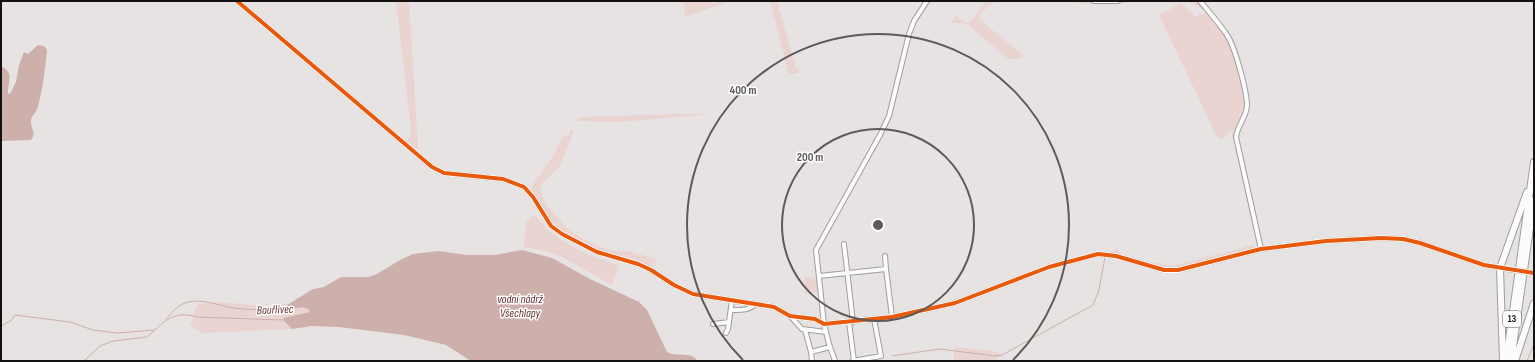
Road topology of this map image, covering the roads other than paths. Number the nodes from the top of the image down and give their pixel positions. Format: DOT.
graph roads {
  1 [pos="237,1"];
  2 [pos="927,1"];
  3 [pos="1094,1"];
  4 [pos="1118,1"];
  5 [pos="1200,1"];
  6 [pos="1534,162"];
  7 [pos="1532,179"];
  8 [pos="1534,200"];
  9 [pos="844,244"];
  10 [pos="1261,249"];
  11 [pos="885,256"];
  12 [pos="1500,268"];
  13 [pos="886,269"];
  14 [pos="847,273"];
  15 [pos="1534,273"];
  16 [pos="819,276"];
  17 [pos="732,300"];
  18 [pos="1534,303"];
  19 [pos="755,304"];
  20 [pos="731,310"];
  21 [pos="790,316"];
  22 [pos="892,317"];
  23 [pos="874,319"];
  24 [pos="729,322"];
  25 [pos="851,322"];
  26 [pos="713,324"];
  27 [pos="824,324"];
  28 [pos="805,330"];
  29 [pos="726,332"];
  30 [pos="826,332"];
  31 [pos="830,347"];
  32 [pos="811,352"];
  33 [pos="812,361"];
  34 [pos="835,361"];
  35 [pos="853,361"];
  36 [pos="1502,361"];
  37 [pos="1506,361"];
  38 [pos="1511,361"];
  39 [pos="1515,361"];
  1 -- 17 [label="street"];
  2 -- 16 [label="street"];
  3 -- 4 [label="street"];
  5 -- 10 [label="street"];
  6 -- 7 [label="highway, 13"];
  7 -- 12 [label="highway"];
  7 -- 37 [label="highway, 13"];
  8 -- 38 [label="highway, 13"];
  9 -- 14 [label="street"];
  10 -- 12 [label="street"];
  10 -- 22 [label="street"];
  11 -- 13 [label="street"];
  12 -- 15 [label="street, bridge"];
  12 -- 36 [label="highway"];
  13 -- 14 [label="street"];
  13 -- 22 [label="street"];
  14 -- 16 [label="street"];
  14 -- 25 [label="street"];
  16 -- 27 [label="street"];
  17 -- 19 [label="street"];
  17 -- 20 [label="street"];
  18 -- 39 [label="highway"];
  19 -- 20 [label="street"];
  19 -- 21 [label="street"];
  20 -- 24 [label="street"];
  21 -- 27 [label="street"];
  21 -- 28 [label="street"];
  22 -- 23 [label="street"];
  23 -- 25 [label="street"];
  23 -- 35 [label="street"];
  24 -- 26 [label="street"];
  24 -- 29 [label="street"];
  25 -- 27 [label="street"];
  25 -- 35 [label="street"];
  27 -- 30 [label="street"];
  28 -- 30 [label="street"];
  28 -- 32 [label="street"];
  30 -- 31 [label="street"];
  31 -- 32 [label="street"];
  31 -- 34 [label="street"];
  32 -- 33 [label="street"];
}
